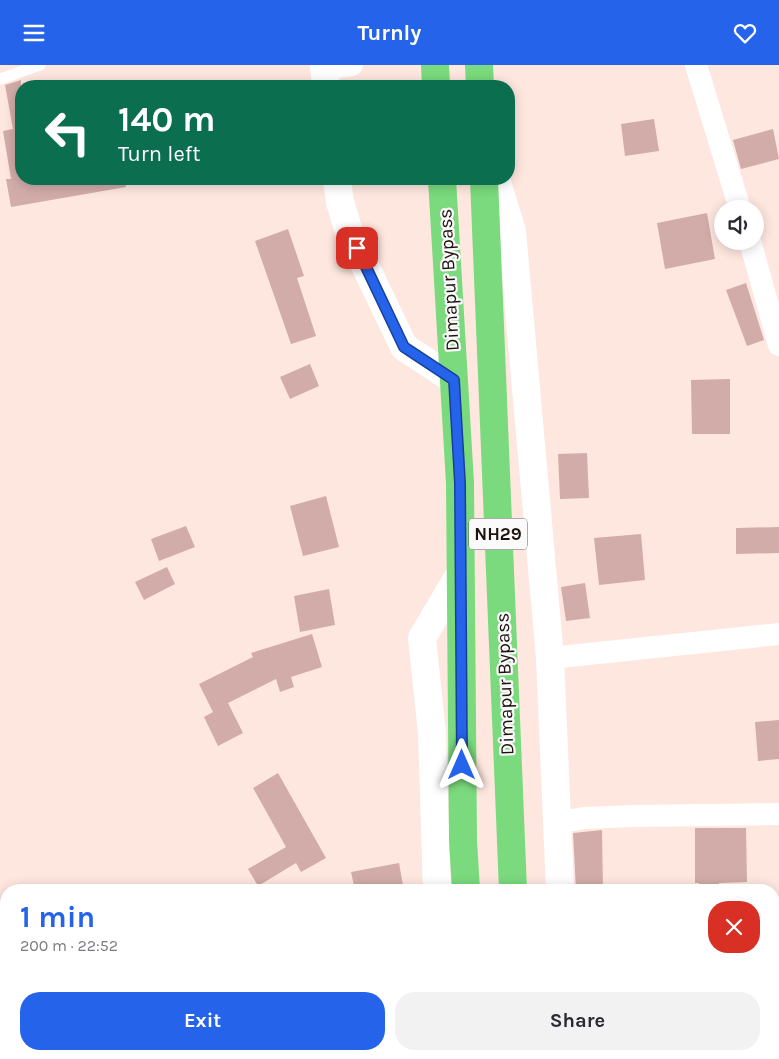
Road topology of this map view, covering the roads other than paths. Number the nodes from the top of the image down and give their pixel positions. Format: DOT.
graph roads {
  1 [pos="40,65"];
  2 [pos="352,65"];
  3 [pos="435,65"];
  4 [pos="478,65"];
  5 [pos="696,65"];
  6 [pos="325,73"];
  7 [pos="0,79"];
  8 [pos="436,80"];
  9 [pos="479,80"];
  10 [pos="338,185"];
  11 [pos="442,185"];
  12 [pos="484,185"];
  13 [pos="498,185"];
  14 [pos="737,200"];
  15 [pos="753,250"];
  16 [pos="779,345"];
  17 [pos="454,380"];
  18 [pos="461,572"];
  19 [pos="779,634"];
  20 [pos="550,658"];
  21 [pos="779,815"];
  22 [pos="557,823"];
  23 [pos="437,884"];
  24 [pos="466,884"];
  25 [pos="513,884"];
  26 [pos="560,884"];
  1 -- 7 [label="lane"];
  2 -- 6 [label="street"];
  3 -- 8 [label="highway"];
  4 -- 9 [label="highway"];
  5 -- 14 [label="street"];
  10 -- 17 [label="street"];
  11 -- 17 [label="highway, Dimapur Bypass / NH29"];
  12 -- 25 [label="highway, Dimapur Bypass / NH29"];
  13 -- 20 [label="street"];
  15 -- 16 [label="street"];
  17 -- 18 [label="highway, Dimapur Bypass / NH29"];
  18 -- 23 [label="street"];
  18 -- 24 [label="highway, Dimapur Bypass / NH29"];
  19 -- 20 [label="street"];
  20 -- 22 [label="street"];
  21 -- 22 [label="street"];
  22 -- 26 [label="street"];
}
